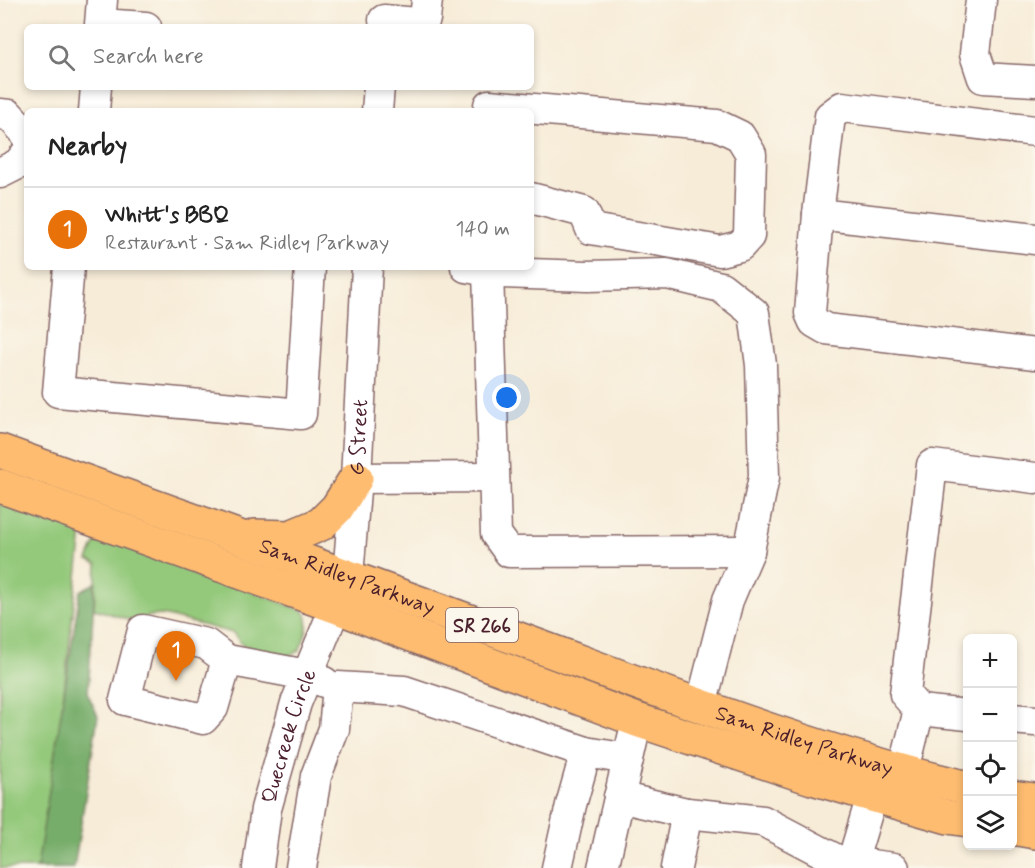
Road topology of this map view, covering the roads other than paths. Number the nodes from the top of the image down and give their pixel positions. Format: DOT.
graph roads {
  1 [pos="427,0"];
  2 [pos="981,0"];
  3 [pos="384,16"];
  4 [pos="101,17"];
  5 [pos="132,24"];
  6 [pos="1035,81"];
  7 [pos="96,90"];
  8 [pos="379,90"];
  9 [pos="94,108"];
  10 [pos="377,108"];
  11 [pos="489,108"];
  12 [pos="523,108"];
  13 [pos="534,109"];
  14 [pos="0,114"];
  15 [pos="24,131"];
  16 [pos="1035,131"];
  17 [pos="24,157"];
  18 [pos="0,173"];
  19 [pos="534,199"];
  20 [pos="818,214"];
  21 [pos="1035,239"];
  22 [pos="69,270"];
  23 [pos="310,270"];
  24 [pos="367,270"];
  25 [pos="477,270"];
  26 [pos="483,270"];
  27 [pos="1035,354"];
  28 [pos="0,451"];
  29 [pos="494,477"];
  30 [pos="356,478"];
  31 [pos="1035,478"];
  32 [pos="0,486"];
  33 [pos="235,535"];
  34 [pos="749,551"];
  35 [pos="348,576"];
  36 [pos="335,606"];
  37 [pos="227,660"];
  38 [pos="307,675"];
  39 [pos="338,687"];
  40 [pos="701,706"];
  41 [pos="919,710"];
  42 [pos="963,714"];
  43 [pos="1017,719"];
  44 [pos="637,720"];
  45 [pos="1035,721"];
  46 [pos="586,752"];
  47 [pos="628,759"];
  48 [pos="963,788"];
  49 [pos="890,790"];
  50 [pos="619,797"];
  51 [pos="1017,798"];
  52 [pos="1035,800"];
  53 [pos="687,813"];
  54 [pos="963,818"];
  55 [pos="1017,829"];
  56 [pos="1035,832"];
  57 [pos="852,862"];
  58 [pos="261,868"];
  59 [pos="301,868"];
  60 [pos="557,868"];
  61 [pos="603,868"];
  62 [pos="676,868"];
  63 [pos="894,868"];
  1 -- 3 [label="street"];
  2 -- 6 [label="street"];
  4 -- 5 [label="street"];
  7 -- 9 [label="street"];
  8 -- 10 [label="street"];
  11 -- 12 [label="street"];
  13 -- 19 [label="street"];
  14 -- 15 [label="street"];
  16 -- 20 [label="street"];
  17 -- 18 [label="street"];
  20 -- 21 [label="street"];
  20 -- 27 [label="street"];
  22 -- 23 [label="street"];
  24 -- 30 [label="street, G Street"];
  25 -- 29 [label="street"];
  26 -- 34 [label="street"];
  28 -- 33 [label="main road, Sam Ridley Parkway / SR 266"];
  29 -- 30 [label="street"];
  29 -- 34 [label="street"];
  30 -- 33 [label="main road"];
  30 -- 35 [label="street, G Street"];
  31 -- 41 [label="street"];
  32 -- 36 [label="main road, Sam Ridley Parkway / SR 266"];
  33 -- 35 [label="main road, Sam Ridley Parkway / SR 266"];
  34 -- 40 [label="street"];
  35 -- 36 [label="street, G Street"];
  35 -- 40 [label="main road, Sam Ridley Parkway / SR 266"];
  36 -- 38 [label="street, Quecreek Circle"];
  36 -- 44 [label="main road, Sam Ridley Parkway / SR 266"];
  37 -- 38 [label="street"];
  38 -- 39 [label="street"];
  38 -- 58 [label="street, Quecreek Circle"];
  39 -- 46 [label="street"];
  39 -- 59 [label="street"];
  40 -- 49 [label="main road, Sam Ridley Parkway / SR 266"];
  41 -- 42 [label="street"];
  41 -- 49 [label="street"];
  43 -- 45 [label="street"];
  44 -- 47 [label="street"];
  44 -- 49 [label="main road, Sam Ridley Parkway / SR 266"];
  46 -- 47 [label="street"];
  46 -- 60 [label="street"];
  47 -- 50 [label="street"];
  48 -- 49 [label="main road, Sam Ridley Parkway / SR 266"];
  49 -- 54 [label="main road, Sam Ridley Parkway / SR 266"];
  49 -- 57 [label="street"];
  50 -- 53 [label="street"];
  50 -- 61 [label="street"];
  51 -- 52 [label="main road"];
  53 -- 57 [label="street"];
  53 -- 62 [label="street"];
  55 -- 56 [label="main road"];
  57 -- 63 [label="street"];
}
